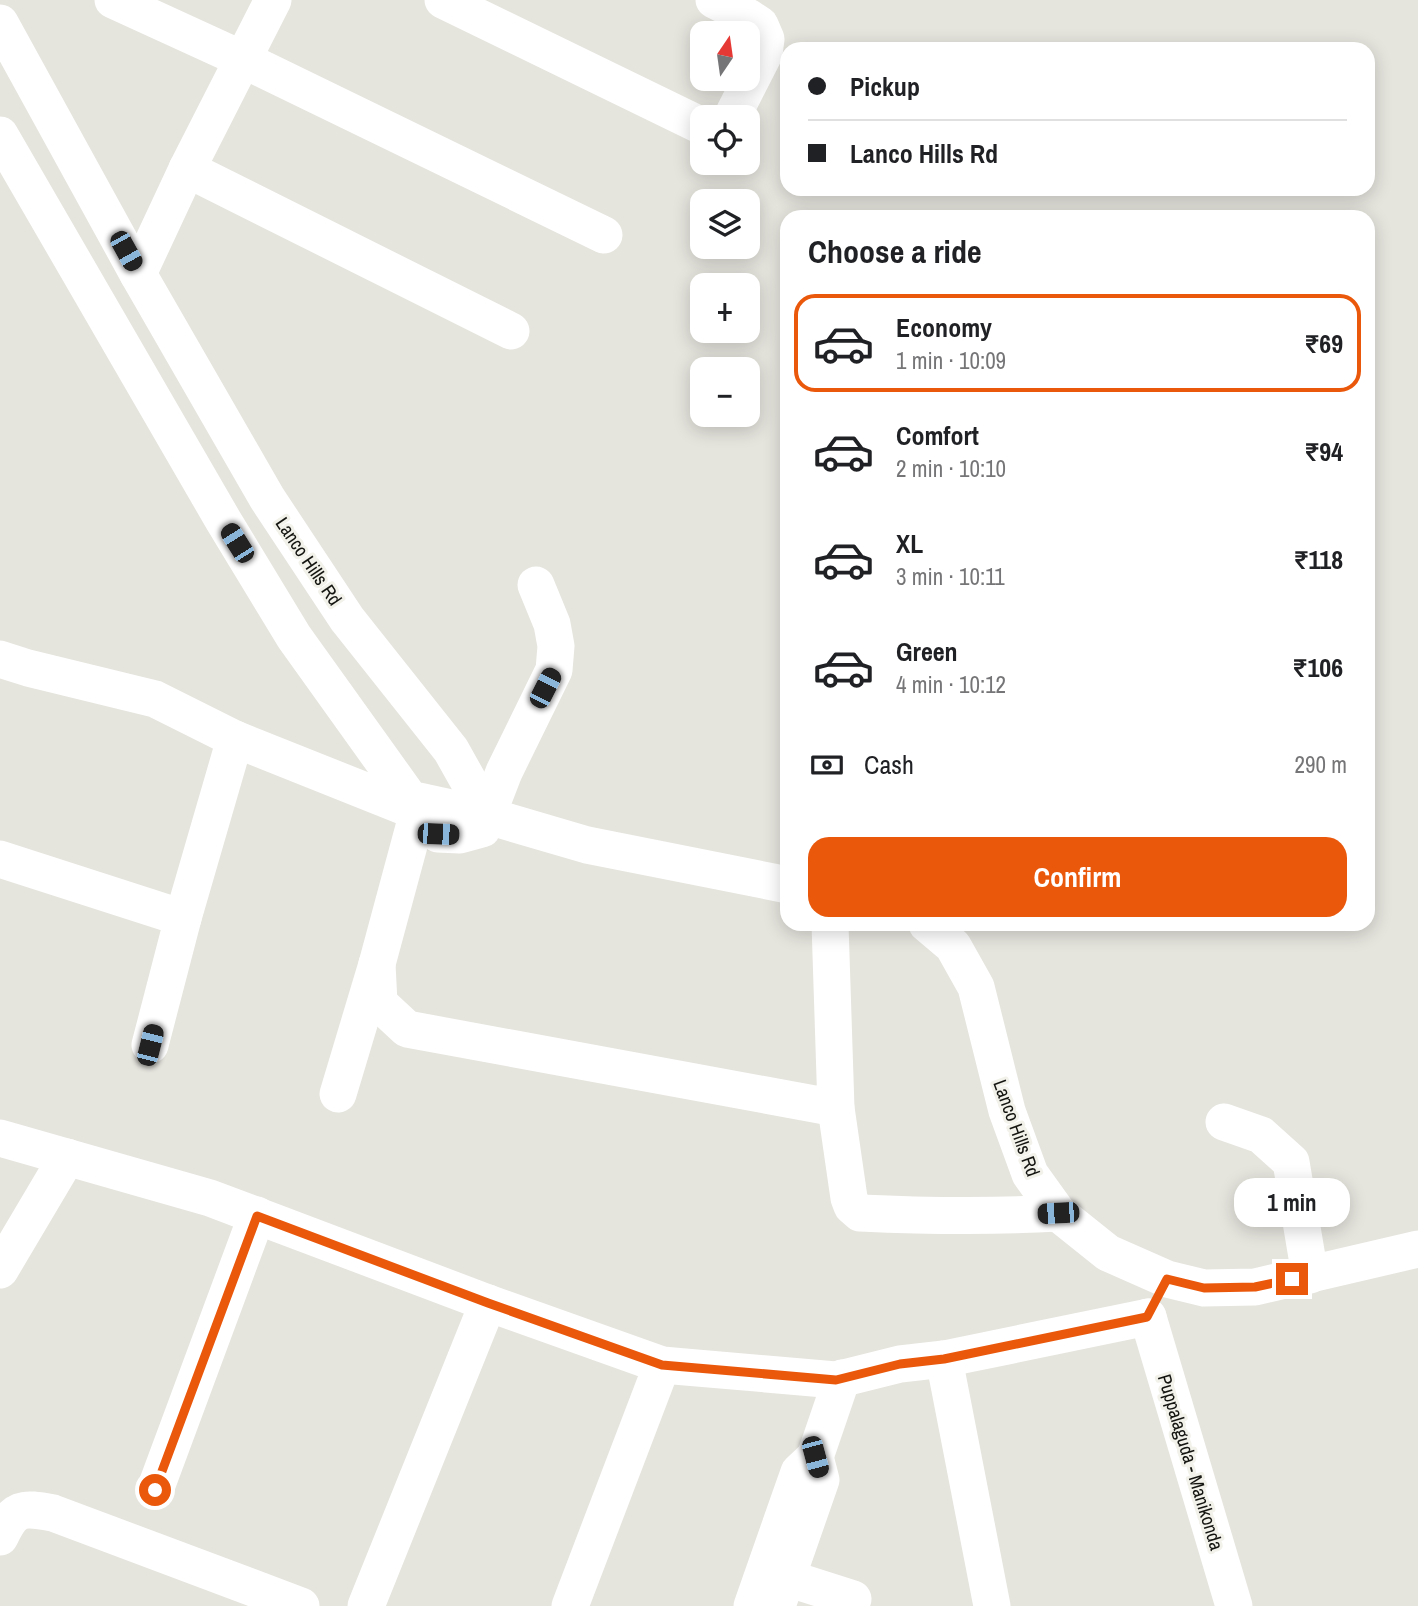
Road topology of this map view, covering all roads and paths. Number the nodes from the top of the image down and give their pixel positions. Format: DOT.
graph roads {
  1 [pos="113,0"];
  2 [pos="273,0"];
  3 [pos="443,0"];
  4 [pos="714,0"];
  5 [pos="0,23"];
  6 [pos="242,59"];
  7 [pos="738,105"];
  8 [pos="690,120"];
  9 [pos="0,135"];
  10 [pos="187,169"];
  11 [pos="604,235"];
  12 [pos="138,274"];
  13 [pos="511,331"];
  14 [pos="536,585"];
  15 [pos="0,659"];
  16 [pos="235,739"];
  17 [pos="414,805"];
  18 [pos="488,816"];
  19 [pos="0,859"];
  20 [pos="780,884"];
  21 [pos="183,918"];
  22 [pos="830,931"];
  23 [pos="946,931"];
  24 [pos="377,964"];
  25 [pos="150,1045"];
  26 [pos="338,1094"];
  27 [pos="836,1108"];
  28 [pos="1224,1122"];
  29 [pos="0,1138"];
  30 [pos="67,1157"];
  31 [pos="1058,1213"];
  32 [pos="257,1216"];
  33 [pos="1418,1249"];
  34 [pos="0,1270"];
  35 [pos="1310,1276"];
  36 [pos="1167,1279"];
  37 [pos="488,1303"];
  38 [pos="1147,1317"];
  39 [pos="944,1359"];
  40 [pos="662,1365"];
  41 [pos="842,1378"];
  42 [pos="155,1490"];
  43 [pos="0,1537"];
  44 [pos="776,1585"];
  45 [pos="853,1599"];
  46 [pos="301,1606"];
  47 [pos="366,1606"];
  48 [pos="570,1606"];
  49 [pos="752,1606"];
  50 [pos="992,1606"];
  51 [pos="1234,1606"];
  1 -- 6 [label="street"];
  2 -- 6 [label="street"];
  3 -- 8 [label="street"];
  4 -- 7 [label="street"];
  5 -- 12 [label="street, Lanco Hills Rd"];
  6 -- 10 [label="street"];
  6 -- 11 [label="street"];
  9 -- 17 [label="street"];
  10 -- 12 [label="street"];
  10 -- 13 [label="street"];
  12 -- 18 [label="street, Lanco Hills Rd"];
  14 -- 18 [label="street"];
  15 -- 16 [label="street"];
  16 -- 17 [label="street"];
  16 -- 21 [label="street"];
  17 -- 18 [label="street"];
  17 -- 24 [label="street"];
  18 -- 20 [label="street"];
  19 -- 21 [label="street"];
  21 -- 25 [label="street"];
  22 -- 27 [label="street"];
  23 -- 31 [label="street, Lanco Hills Rd"];
  24 -- 26 [label="street"];
  24 -- 27 [label="street"];
  27 -- 31 [label="street"];
  28 -- 35 [label="street"];
  29 -- 30 [label="street"];
  30 -- 32 [label="street"];
  30 -- 34 [label="street"];
  31 -- 36 [label="street, Lanco Hills Rd"];
  32 -- 37 [label="street"];
  32 -- 42 [label="street"];
  33 -- 35 [label="street, Lanco Hills Rd"];
  35 -- 36 [label="street, Lanco Hills Rd"];
  36 -- 38 [label="street"];
  37 -- 40 [label="street"];
  37 -- 47 [label="street"];
  38 -- 39 [label="street"];
  38 -- 51 [label="street, Puppalaguda - Manikonda"];
  39 -- 41 [label="street"];
  39 -- 50 [label="street"];
  40 -- 41 [label="street"];
  40 -- 48 [label="street"];
  41 -- 44 [label="street"];
  43 -- 46 [label="street"];
  44 -- 45 [label="street"];
  44 -- 49 [label="street"];
}
